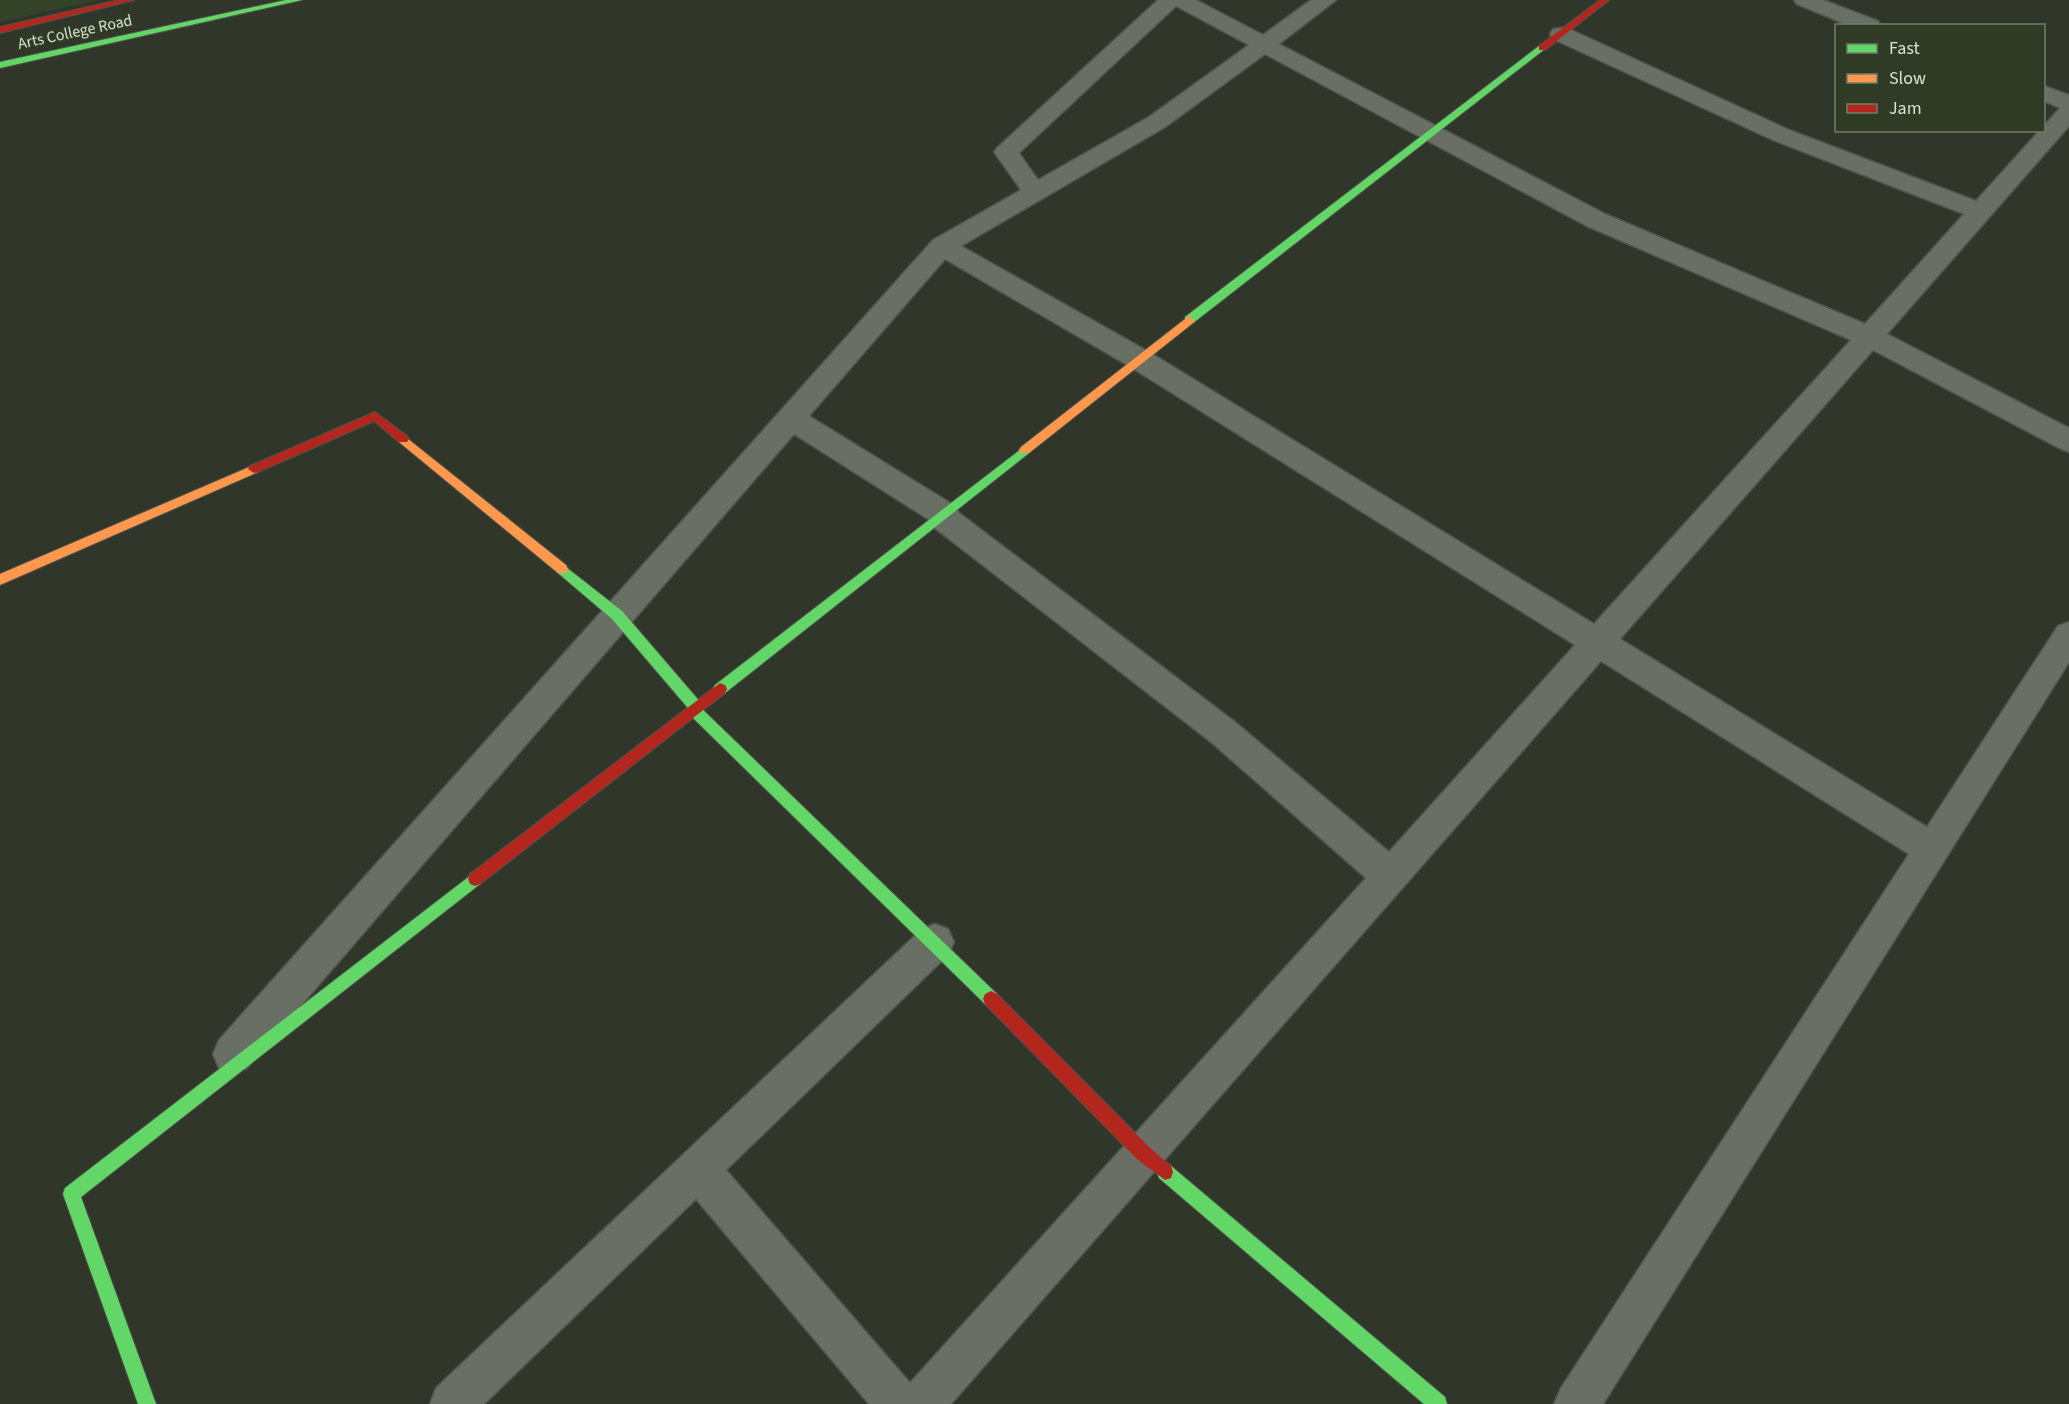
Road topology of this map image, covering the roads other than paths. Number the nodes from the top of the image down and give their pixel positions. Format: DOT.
graph roads {
  1 [pos="130,0"];
  2 [pos="298,0"];
  3 [pos="1170,0"];
  4 [pos="1180,0"];
  5 [pos="1325,0"];
  6 [pos="1605,0"];
  7 [pos="1804,0"];
  8 [pos="1865,24"];
  9 [pos="0,30"];
  10 [pos="1561,34"];
  11 [pos="1264,44"];
  12 [pos="0,65"];
  13 [pos="2045,94"];
  14 [pos="2069,103"];
  15 [pos="2069,112"];
  16 [pos="1433,134"];
  17 [pos="1035,193"];
  18 [pos="1981,212"];
  19 [pos="942,246"];
  20 [pos="1870,337"];
  21 [pos="1139,359"];
  22 [pos="790,418"];
  23 [pos="2069,441"];
  24 [pos="944,514"];
  25 [pos="0,580"];
  26 [pos="617,615"];
  27 [pos="2069,635"];
  28 [pos="1597,643"];
  29 [pos="696,707"];
  30 [pos="1932,849"];
  31 [pos="1390,876"];
  32 [pos="935,942"];
  33 [pos="194,1098"];
  34 [pos="1144,1154"];
  35 [pos="698,1169"];
  36 [pos="147,1404"];
  37 [pos="452,1404"];
  38 [pos="898,1404"];
  39 [pos="921,1404"];
  40 [pos="1438,1404"];
  41 [pos="1576,1404"];
  1 -- 9 [label="street"];
  2 -- 12 [label="street, Arts College Road"];
  3 -- 17 [label="street"];
  4 -- 11 [label="street"];
  5 -- 11 [label="street"];
  6 -- 10 [label="street"];
  7 -- 8 [label="street"];
  10 -- 16 [label="street"];
  10 -- 18 [label="street"];
  11 -- 16 [label="street"];
  11 -- 17 [label="street"];
  13 -- 14 [label="street"];
  15 -- 18 [label="street"];
  16 -- 20 [label="street"];
  16 -- 21 [label="street"];
  17 -- 19 [label="street"];
  18 -- 20 [label="street"];
  19 -- 21 [label="street"];
  19 -- 22 [label="street"];
  20 -- 23 [label="street"];
  20 -- 28 [label="street"];
  21 -- 24 [label="street"];
  21 -- 28 [label="street"];
  22 -- 24 [label="street"];
  22 -- 26 [label="street"];
  24 -- 29 [label="street"];
  24 -- 31 [label="street"];
  25 -- 26 [label="street"];
  26 -- 29 [label="street"];
  26 -- 33 [label="street"];
  27 -- 30 [label="street"];
  28 -- 30 [label="street"];
  28 -- 31 [label="street"];
  29 -- 32 [label="street"];
  29 -- 33 [label="street"];
  30 -- 41 [label="street"];
  31 -- 34 [label="street"];
  32 -- 34 [label="street"];
  32 -- 35 [label="street"];
  33 -- 36 [label="street"];
  34 -- 39 [label="street"];
  34 -- 40 [label="street"];
  35 -- 37 [label="street"];
  35 -- 38 [label="street"];
}
